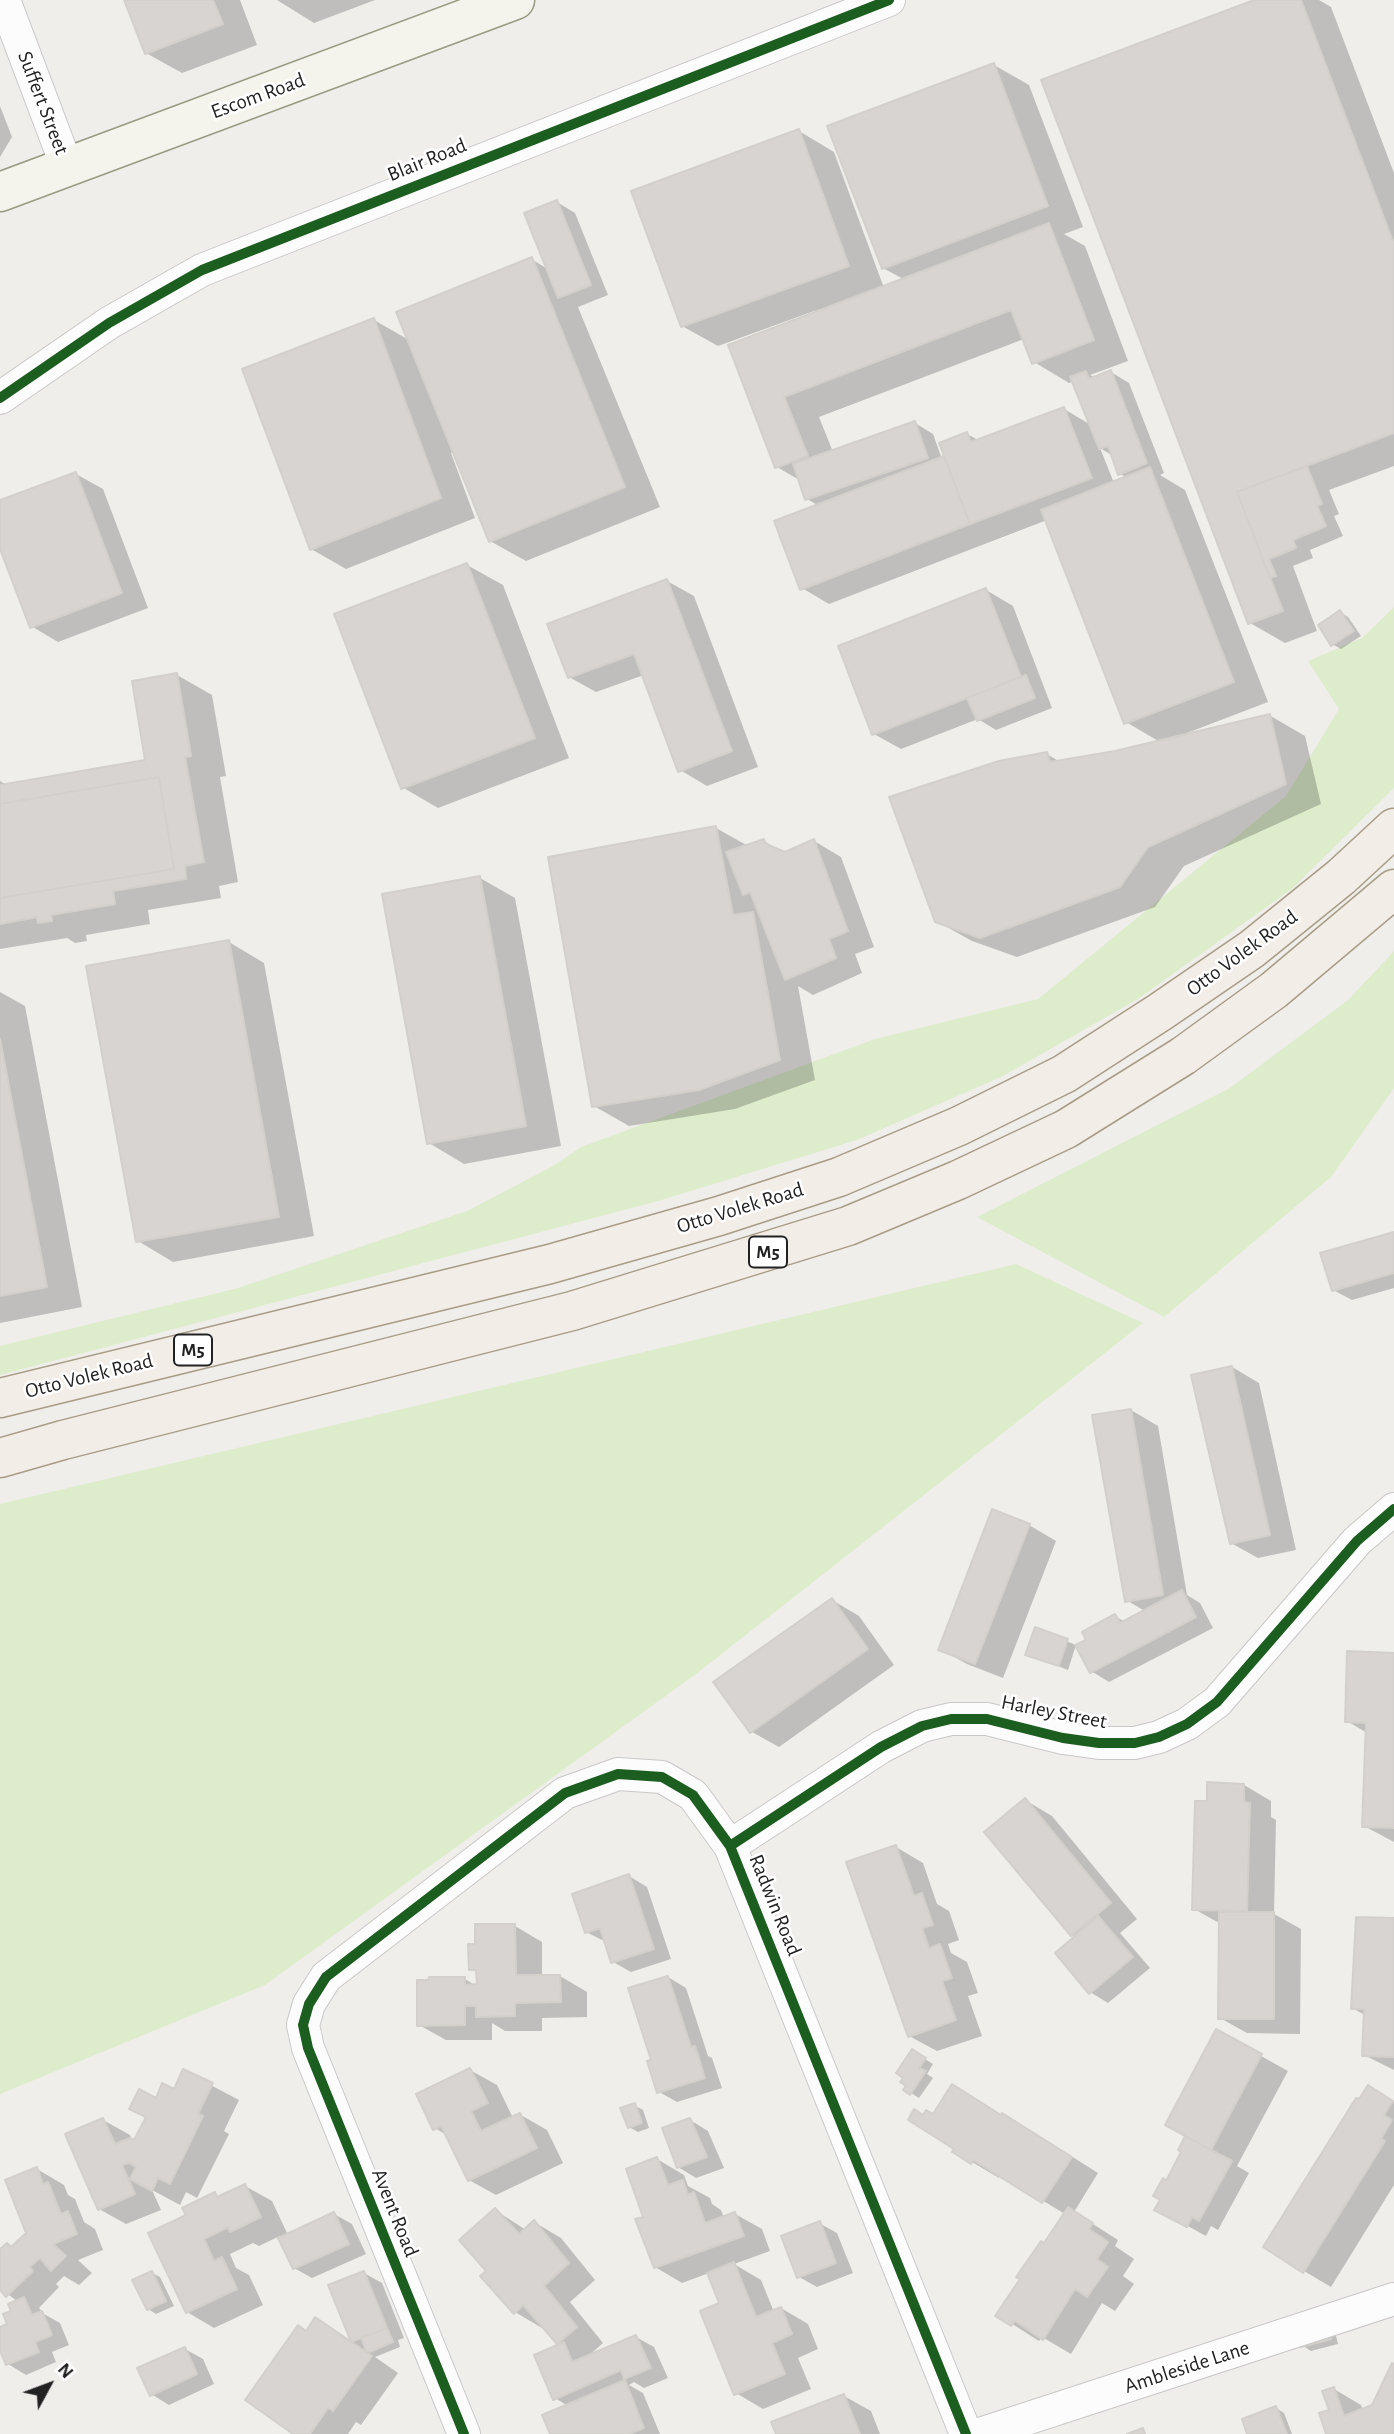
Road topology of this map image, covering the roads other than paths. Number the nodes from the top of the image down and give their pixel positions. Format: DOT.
graph roads {
  1 [pos="4,0"];
  2 [pos="889,0"];
  3 [pos="507,1"];
  4 [pos="67,167"];
  5 [pos="0,192"];
  6 [pos="0,398"];
  7 [pos="1394,828"];
  8 [pos="1394,889"];
  9 [pos="0,1398"];
  10 [pos="0,1458"];
  11 [pos="1394,1509"];
  12 [pos="730,1846"];
  13 [pos="309,2004"];
  14 [pos="1394,2299"];
  15 [pos="464,2434"];
  16 [pos="966,2434"];
  17 [pos="981,2434"];
  1 -- 4 [label="street, Suffert Street"];
  2 -- 6 [label="street, Blair Road"];
  3 -- 4 [label="street, Escom Road"];
  4 -- 5 [label="street, Escom Road"];
  7 -- 9 [label="main road, Otto Volek Road / M5"];
  8 -- 10 [label="main road, M5"];
  11 -- 12 [label="street, Harley Street"];
  12 -- 13 [label="street, Radwin Road"];
  12 -- 16 [label="street, Radwin Road"];
  13 -- 15 [label="street, Avent Road"];
  14 -- 17 [label="street, Ambleside Lane"];
}
